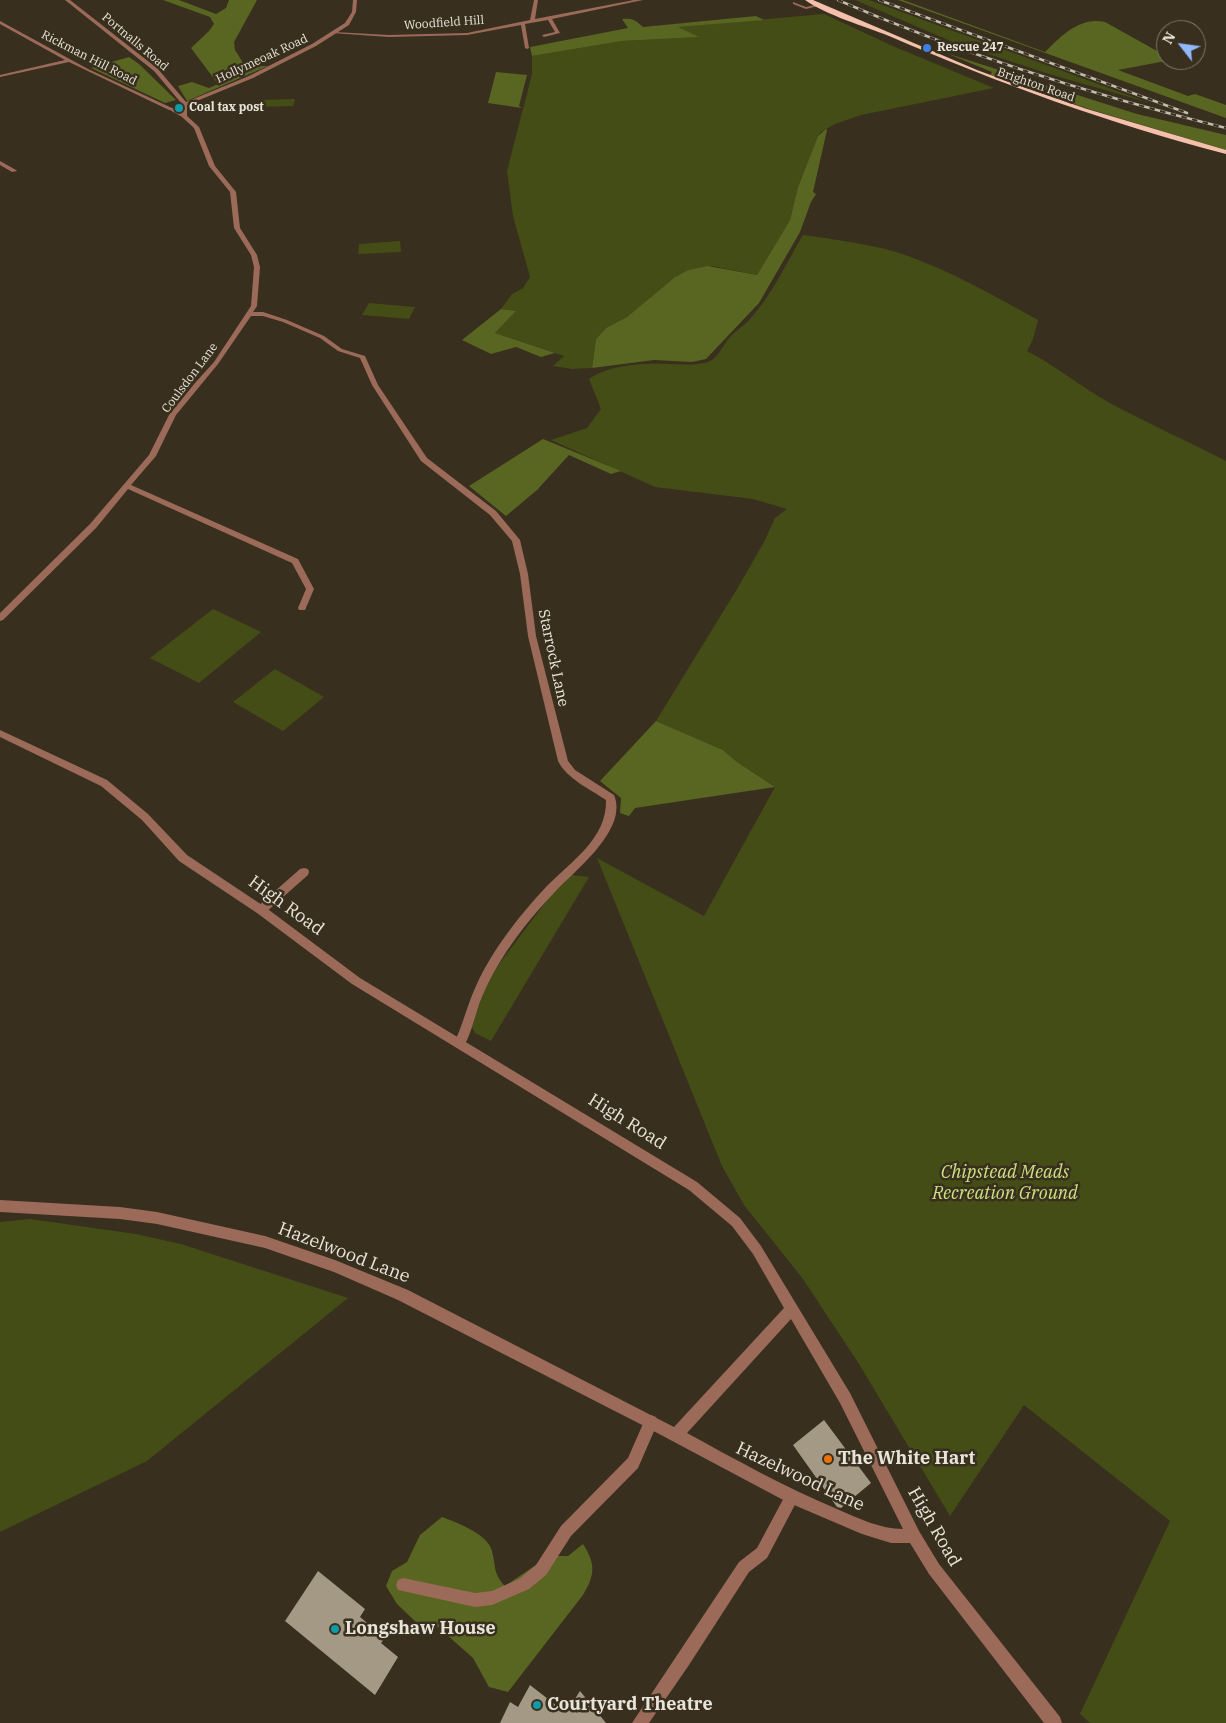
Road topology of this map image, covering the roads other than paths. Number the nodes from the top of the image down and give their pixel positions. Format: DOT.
graph roads {
  1 [pos="67,0"];
  2 [pos="355,0"];
  3 [pos="536,0"];
  4 [pos="641,0"];
  5 [pos="808,0"];
  6 [pos="795,3"];
  7 [pos="820,5"];
  8 [pos="549,18"];
  9 [pos="845,18"];
  10 [pos="532,21"];
  11 [pos="0,22"];
  12 [pos="523,23"];
  13 [pos="334,33"];
  14 [pos="544,36"];
  15 [pos="527,48"];
  16 [pos="69,61"];
  17 [pos="0,76"];
  18 [pos="185,104"];
  19 [pos="171,110"];
  20 [pos="184,116"];
  21 [pos="1226,152"];
  22 [pos="1226,157"];
  23 [pos="0,163"];
  24 [pos="14,171"];
  25 [pos="250,314"];
  26 [pos="128,486"];
  27 [pos="302,608"];
  28 [pos="0,618"];
  29 [pos="0,733"];
  30 [pos="304,872"];
  31 [pos="261,910"];
  32 [pos="460,1043"];
  33 [pos="0,1206"];
  34 [pos="793,1309"];
  35 [pos="652,1422"];
  36 [pos="675,1436"];
  37 [pos="792,1498"];
  38 [pos="914,1536"];
  39 [pos="403,1585"];
  40 [pos="640,1723"];
  41 [pos="1054,1723"];
  1 -- 18 [label="street, Portnalls Road"];
  2 -- 13 [label="street, Hollymeoak Road"];
  3 -- 10 [label="street"];
  4 -- 8 [label="street, Woodfield Hill"];
  5 -- 7 [label="highway, Brighton Road"];
  6 -- 7 [label="street"];
  7 -- 9 [label="highway, Brighton Road"];
  8 -- 10 [label="street, Woodfield Hill"];
  8 -- 14 [label="street"];
  9 -- 21 [label="highway, Brighton Road"];
  9 -- 22 [label="highway, Brighton Road"];
  10 -- 12 [label="street, Woodfield Hill"];
  11 -- 16 [label="street, Rickman Hill Road"];
  12 -- 13 [label="street, Woodfield Hill"];
  12 -- 15 [label="street"];
  13 -- 18 [label="street, Hollymeoak Road"];
  16 -- 17 [label="street"];
  16 -- 19 [label="street, Rickman Hill Road"];
  18 -- 20 [label="street"];
  19 -- 20 [label="street, Coulsdon Lane"];
  20 -- 25 [label="street, Coulsdon Lane"];
  23 -- 24 [label="street"];
  25 -- 26 [label="street, Coulsdon Lane"];
  25 -- 32 [label="street, Starrock Lane"];
  26 -- 27 [label="street"];
  26 -- 28 [label="street, Coulsdon Lane"];
  29 -- 31 [label="street, High Road"];
  30 -- 31 [label="street"];
  31 -- 32 [label="street, High Road"];
  32 -- 34 [label="street, High Road"];
  33 -- 35 [label="street, Hazelwood Lane"];
  34 -- 36 [label="street"];
  34 -- 38 [label="street, High Road"];
  35 -- 36 [label="street, Hazelwood Lane"];
  35 -- 39 [label="street"];
  36 -- 37 [label="street, Hazelwood Lane"];
  37 -- 38 [label="street, Hazelwood Lane"];
  37 -- 40 [label="street"];
  38 -- 41 [label="street, High Road"];
}
